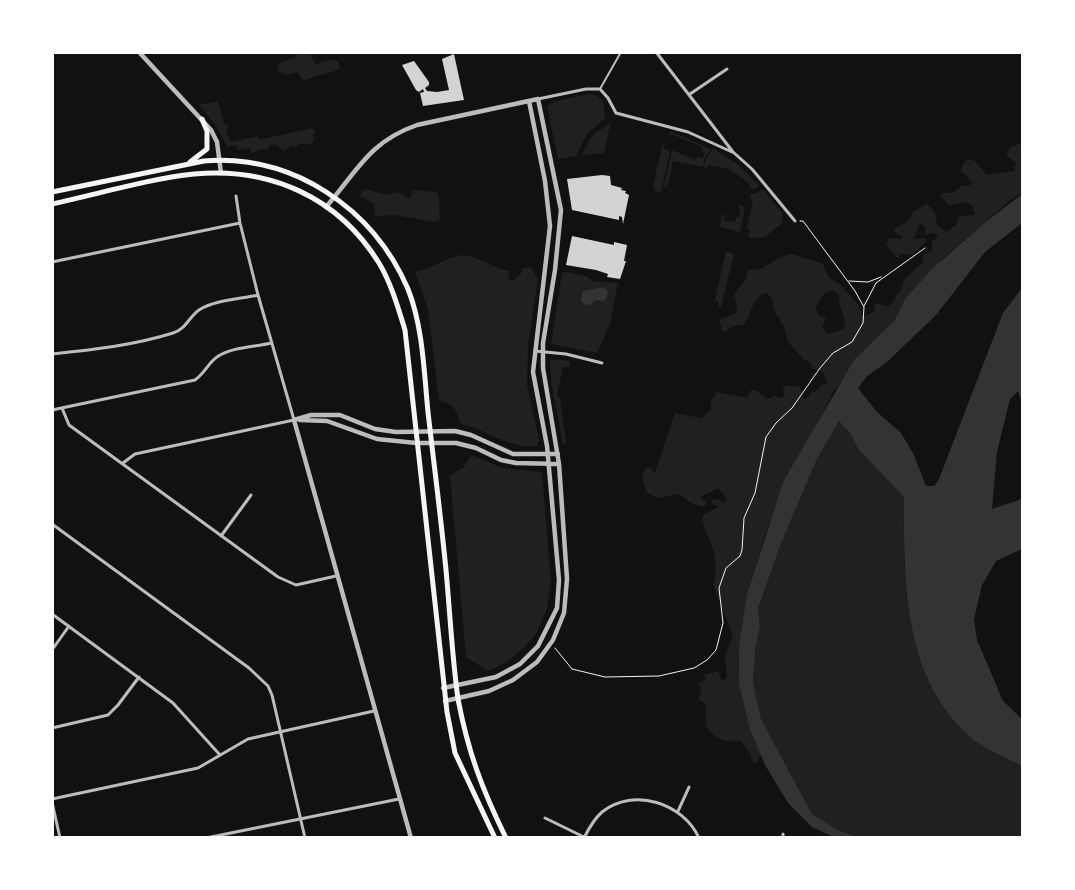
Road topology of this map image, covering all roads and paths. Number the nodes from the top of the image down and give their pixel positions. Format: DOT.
graph roads {
  1 [pos="139,52"];
  2 [pos="621,52"];
  3 [pos="656,52"];
  4 [pos="727,70"];
  5 [pos="600,89"];
  6 [pos="690,94"];
  7 [pos="538,99"];
  8 [pos="529,101"];
  9 [pos="202,119"];
  10 [pos="733,152"];
  11 [pos="220,160"];
  12 [pos="188,163"];
  13 [pos="221,173"];
  14 [pos="52,192"];
  15 [pos="236,196"];
  16 [pos="336,196"];
  17 [pos="52,204"];
  18 [pos="326,207"];
  19 [pos="795,221"];
  20 [pos="240,223"];
  21 [pos="925,248"];
  22 [pos="52,262"];
  23 [pos="883,277"];
  24 [pos="848,280"];
  25 [pos="258,295"];
  26 [pos="864,307"];
  27 [pos="271,343"];
  28 [pos="534,351"];
  29 [pos="543,352"];
  30 [pos="52,354"];
  31 [pos="602,363"];
  32 [pos="62,408"];
  33 [pos="52,410"];
  34 [pos="294,420"];
  35 [pos="430,430"];
  36 [pos="414,431"];
  37 [pos="432,442"];
  38 [pos="416,443"];
  39 [pos="558,454"];
  40 [pos="548,455"];
  41 [pos="123,463"];
  42 [pos="549,464"];
  43 [pos="559,464"];
  44 [pos="251,494"];
  45 [pos="52,524"];
  46 [pos="221,536"];
  47 [pos="336,576"];
  48 [pos="52,614"];
  49 [pos="69,626"];
  50 [pos="554,647"];
  51 [pos="52,650"];
  52 [pos="139,677"];
  53 [pos="456,686"];
  54 [pos="443,688"];
  55 [pos="458,699"];
  56 [pos="445,701"];
  57 [pos="374,711"];
  58 [pos="52,728"];
  59 [pos="281,731"];
  60 [pos="220,755"];
  61 [pos="689,787"];
  62 [pos="399,799"];
  63 [pos="52,801"];
  64 [pos="678,811"];
  65 [pos="545,818"];
  66 [pos="301,819"];
  67 [pos="60,838"];
  68 [pos="206,838"];
  69 [pos="305,838"];
  70 [pos="411,838"];
  71 [pos="495,838"];
  72 [pos="506,838"];
  73 [pos="584,838"];
  74 [pos="699,838"];
  1 -- 9 [label="street"];
  2 -- 5 [label="lane"];
  3 -- 6 [label="street"];
  4 -- 6 [label="street"];
  5 -- 7 [label="street"];
  5 -- 10 [label="street"];
  6 -- 10 [label="street"];
  7 -- 8 [label="street"];
  7 -- 29 [label="street"];
  8 -- 16 [label="street"];
  8 -- 28 [label="street"];
  9 -- 11 [label="street"];
  9 -- 12 [label="main road"];
  10 -- 19 [label="street"];
  11 -- 12 [label="main road"];
  11 -- 13 [label="street"];
  11 -- 16 [label="main road"];
  12 -- 14 [label="main road"];
  13 -- 17 [label="main road"];
  13 -- 18 [label="main road"];
  15 -- 20 [label="street"];
  16 -- 18 [label="street"];
  16 -- 35 [label="main road"];
  18 -- 36 [label="main road"];
  19 -- 24 [label="path"];
  20 -- 22 [label="street"];
  20 -- 25 [label="street"];
  21 -- 23 [label="path"];
  23 -- 24 [label="path"];
  23 -- 26 [label="path"];
  24 -- 26 [label="path"];
  25 -- 27 [label="street"];
  25 -- 30 [label="street"];
  26 -- 50 [label="path"];
  27 -- 32 [label="street"];
  27 -- 34 [label="street"];
  28 -- 29 [label="street"];
  28 -- 40 [label="street"];
  29 -- 31 [label="street"];
  29 -- 39 [label="street"];
  32 -- 33 [label="street"];
  32 -- 41 [label="street"];
  34 -- 36 [label="street"];
  34 -- 38 [label="street"];
  34 -- 41 [label="street"];
  34 -- 47 [label="street"];
  35 -- 36 [label="street"];
  35 -- 37 [label="main road"];
  35 -- 40 [label="street"];
  36 -- 38 [label="main road"];
  37 -- 38 [label="street"];
  37 -- 42 [label="street"];
  37 -- 53 [label="main road"];
  38 -- 54 [label="main road"];
  39 -- 40 [label="street"];
  39 -- 43 [label="street"];
  40 -- 42 [label="street"];
  41 -- 46 [label="street"];
  42 -- 43 [label="street"];
  42 -- 53 [label="street"];
  43 -- 55 [label="street"];
  44 -- 46 [label="street"];
  45 -- 59 [label="street"];
  46 -- 47 [label="street"];
  47 -- 57 [label="street"];
  48 -- 49 [label="street"];
  49 -- 51 [label="street"];
  49 -- 52 [label="street"];
  52 -- 58 [label="street"];
  52 -- 60 [label="street"];
  53 -- 54 [label="street"];
  53 -- 55 [label="main road"];
  54 -- 56 [label="main road"];
  55 -- 56 [label="street"];
  55 -- 72 [label="main road"];
  56 -- 71 [label="main road"];
  57 -- 59 [label="street"];
  57 -- 62 [label="street"];
  59 -- 60 [label="street"];
  59 -- 66 [label="street"];
  60 -- 63 [label="street"];
  61 -- 64 [label="street"];
  62 -- 66 [label="street"];
  62 -- 70 [label="street"];
  63 -- 67 [label="street"];
  64 -- 73 [label="street"];
  64 -- 74 [label="street"];
  65 -- 73 [label="street"];
  66 -- 68 [label="street"];
  66 -- 69 [label="street"];
}
